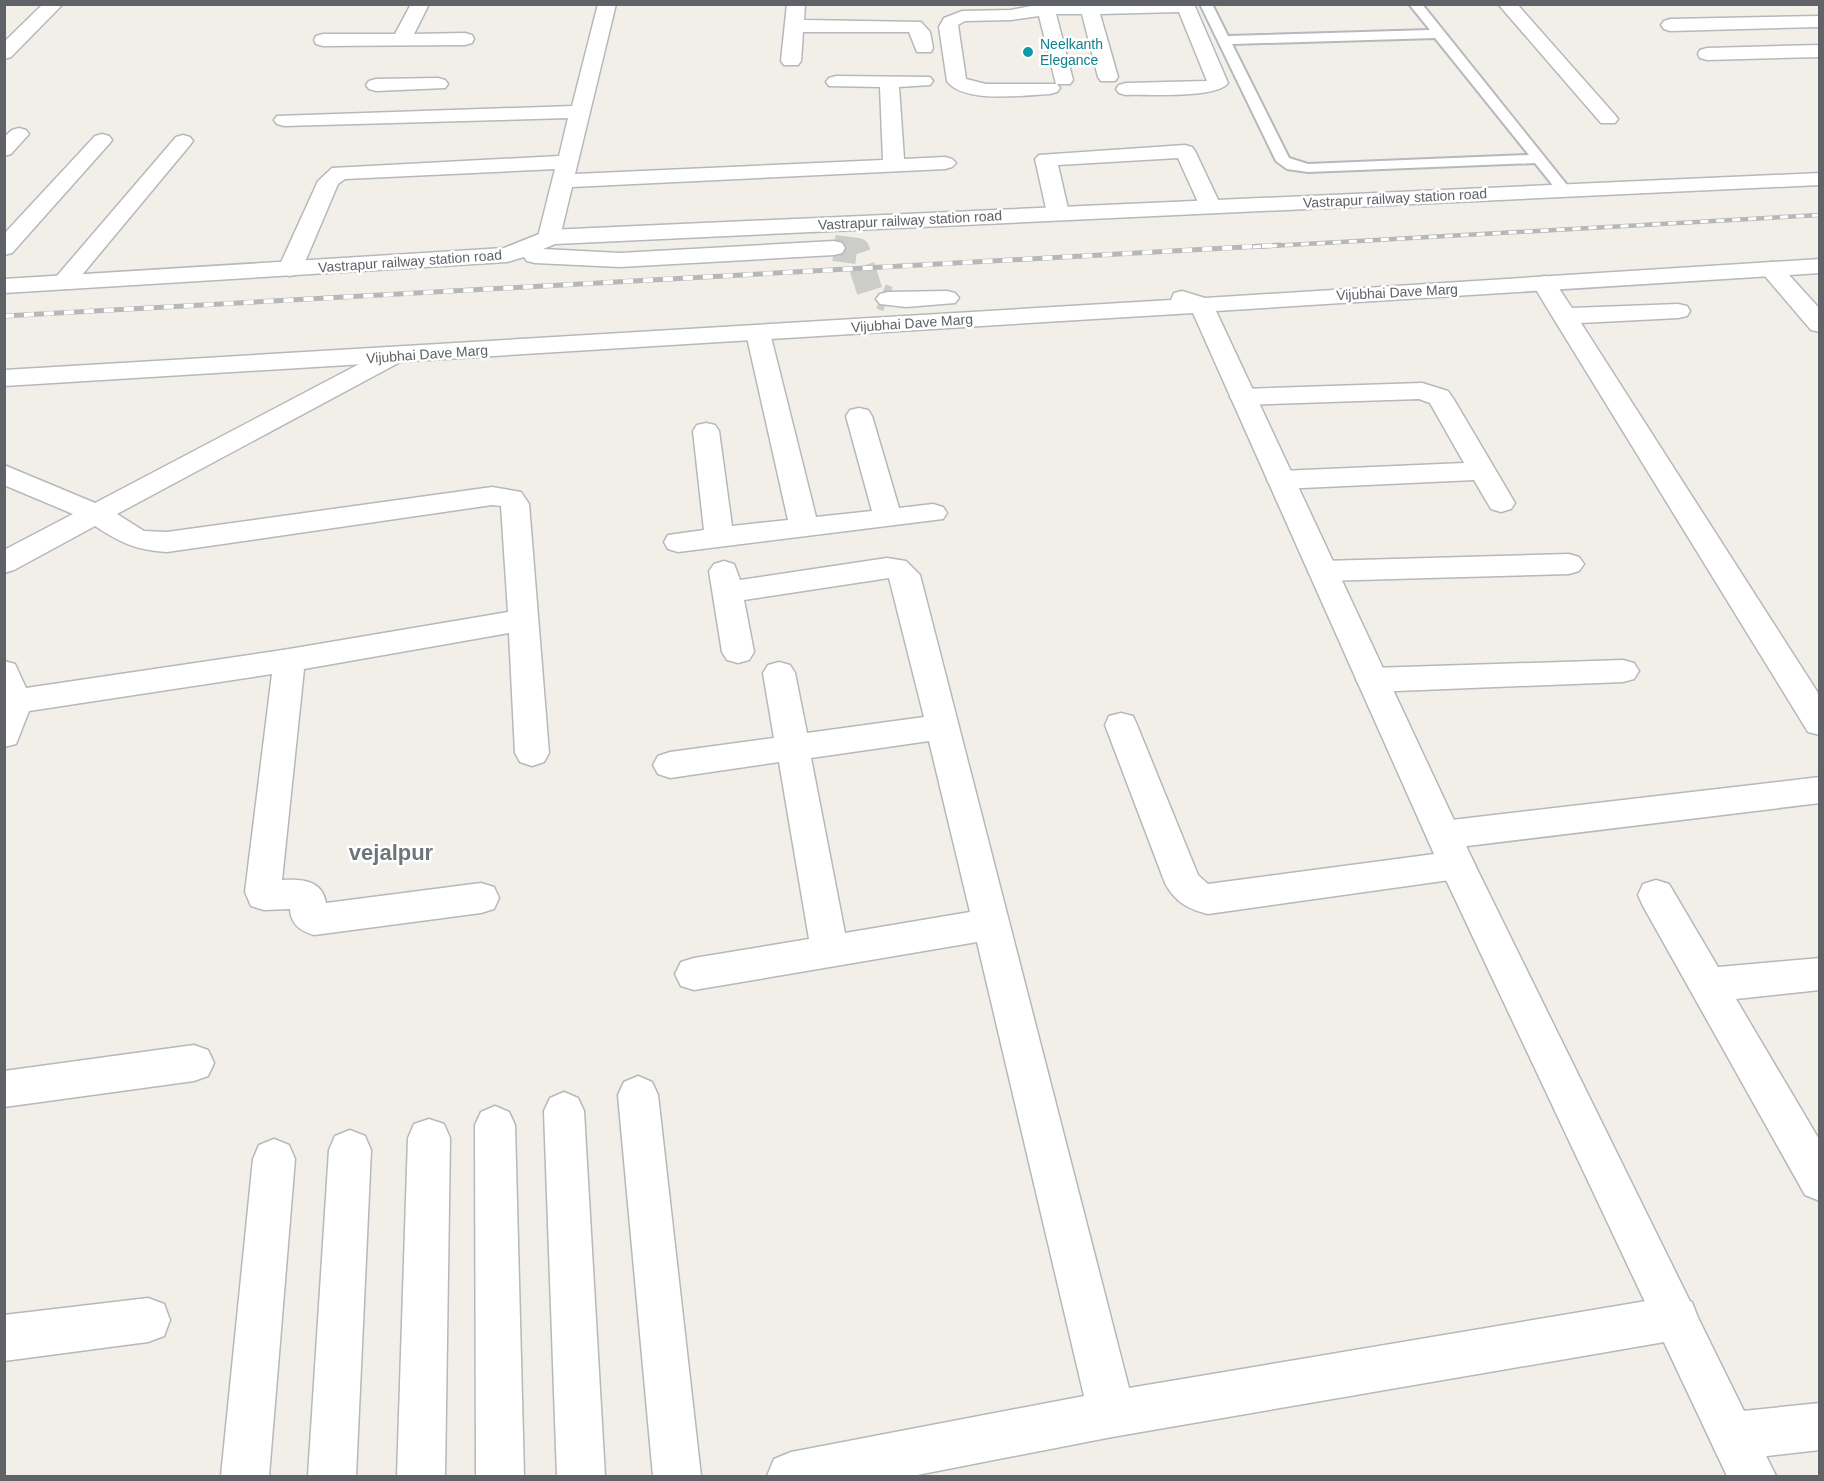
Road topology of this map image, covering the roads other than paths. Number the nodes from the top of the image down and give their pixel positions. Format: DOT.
graph roads {
  1 [pos="54,4"];
  2 [pos="420,4"];
  3 [pos="607,4"];
  4 [pos="796,4"];
  5 [pos="1206,4"];
  6 [pos="1415,4"];
  7 [pos="1507,4"];
  8 [pos="1798,4"];
  9 [pos="1186,6"];
  10 [pos="1084,7"];
  11 [pos="1046,9"];
  12 [pos="1817,21"];
  13 [pos="1740,23"];
  14 [pos="1671,25"];
  15 [pos="794,26"];
  16 [pos="1438,34"];
  17 [pos="402,39"];
  18 [pos="465,39"];
  19 [pos="322,40"];
  20 [pos="1223,40"];
  21 [pos="924,48"];
  22 [pos="1820,51"];
  23 [pos="1773,52"];
  24 [pos="4,53"];
  25 [pos="1707,54"];
  26 [pos="791,61"];
  27 [pos="1108,77"];
  28 [pos="889,81"];
  29 [pos="923,81"];
  30 [pos="836,82"];
  31 [pos="1126,89"];
  32 [pos="580,112"];
  33 [pos="425,116"];
  34 [pos="362,118"];
  35 [pos="1608,119"];
  36 [pos="284,120"];
  37 [pos="19,134"];
  38 [pos="102,140"];
  39 [pos="183,141"];
  40 [pos="4,150"];
  41 [pos="1539,159"];
  42 [pos="945,163"];
  43 [pos="894,165"];
  44 [pos="565,171"];
  45 [pos="1820,178"];
  46 [pos="1564,190"];
  47 [pos="1210,206"];
  48 [pos="1058,213"];
  49 [pos="549,237"];
  50 [pos="4,248"];
  51 [pos="834,248"];
  52 [pos="507,255"];
  53 [pos="1820,266"];
  54 [pos="290,269"];
  55 [pos="1771,269"];
  56 [pos="64,282"];
  57 [pos="1544,284"];
  58 [pos="4,286"];
  59 [pos="888,298"];
  60 [pos="1201,304"];
  61 [pos="1678,311"];
  62 [pos="1564,316"];
  63 [pos="1820,325"];
  64 [pos="758,333"];
  65 [pos="393,356"];
  66 [pos="4,378"];
  67 [pos="1243,397"];
  68 [pos="859,416"];
  69 [pos="706,431"];
  70 [pos="1482,471"];
  71 [pos="4,474"];
  72 [pos="1281,480"];
  73 [pos="1501,504"];
  74 [pos="933,513"];
  75 [pos="96,514"];
  76 [pos="888,518"];
  77 [pos="804,528"];
  78 [pos="719,537"];
  79 [pos="678,542"];
  80 [pos="5,562"];
  81 [pos="1569,564"];
  82 [pos="1323,571"];
  83 [pos="523,620"];
  84 [pos="738,652"];
  85 [pos="289,660"];
  86 [pos="1623,671"];
  87 [pos="4,672"];
  88 [pos="779,673"];
  89 [pos="1372,680"];
  90 [pos="16,701"];
  91 [pos="1820,723"];
  92 [pos="1121,725"];
  93 [pos="943,727"];
  94 [pos="4,735"];
  95 [pos="793,748"];
  96 [pos="532,753"];
  97 [pos="670,765"];
  98 [pos="1820,790"];
  99 [pos="1450,850"];
  100 [pos="1656,895"];
  101 [pos="482,897"];
  102 [pos="992,924"];
  103 [pos="831,951"];
  104 [pos="694,974"];
  105 [pos="1820,974"];
  106 [pos="1707,985"];
  107 [pos="194,1063"];
  108 [pos="4,1089"];
  109 [pos="638,1095"];
  110 [pos="564,1111"];
  111 [pos="495,1125"];
  112 [pos="1806,1135"];
  113 [pos="429,1138"];
  114 [pos="350,1150"];
  115 [pos="274,1159"];
  116 [pos="1820,1181"];
  117 [pos="1676,1318"];
  118 [pos="148,1320"];
  119 [pos="4,1338"];
  120 [pos="1112,1413"];
  121 [pos="1820,1426"];
  122 [pos="1743,1456"];
  123 [pos="245,1476"];
  124 [pos="332,1476"];
  125 [pos="421,1476"];
  126 [pos="500,1476"];
  127 [pos="581,1476"];
  128 [pos="677,1476"];
  129 [pos="791,1476"];
  1 -- 24 [label="street"];
  2 -- 17 [label="street"];
  3 -- 32 [label="street"];
  4 -- 15 [label="street"];
  5 -- 20 [label="lane"];
  6 -- 16 [label="lane"];
  7 -- 35 [label="street"];
  8 -- 12 [label="street"];
  9 -- 10 [label="street"];
  9 -- 31 [label="street"];
  10 -- 11 [label="street"];
  10 -- 27 [label="street"];
  11 -- 11 [label="street"];
  12 -- 13 [label="street"];
  13 -- 14 [label="street"];
  13 -- 23 [label="street"];
  15 -- 21 [label="street"];
  15 -- 26 [label="street"];
  16 -- 20 [label="lane"];
  16 -- 41 [label="lane"];
  17 -- 18 [label="street"];
  17 -- 19 [label="street"];
  20 -- 41 [label="lane"];
  22 -- 23 [label="street"];
  23 -- 25 [label="street"];
  28 -- 29 [label="street"];
  28 -- 30 [label="street"];
  28 -- 43 [label="street"];
  32 -- 33 [label="street"];
  32 -- 44 [label="street"];
  33 -- 34 [label="street"];
  33 -- 34 [label="street"];
  34 -- 36 [label="street"];
  37 -- 40 [label="street"];
  38 -- 50 [label="street"];
  39 -- 56 [label="street"];
  41 -- 46 [label="lane"];
  42 -- 43 [label="street"];
  43 -- 44 [label="street"];
  44 -- 49 [label="street"];
  44 -- 54 [label="street"];
  45 -- 46 [label="street, Vastrapur railway station road"];
  46 -- 47 [label="street, Vastrapur railway station road"];
  47 -- 48 [label="street, Vastrapur railway station road"];
  47 -- 48 [label="street"];
  48 -- 49 [label="street, Vastrapur railway station road"];
  49 -- 52 [label="street, Vastrapur railway station road"];
  51 -- 52 [label="street"];
  52 -- 54 [label="street, Vastrapur railway station road"];
  53 -- 55 [label="street, Vijubhai Dave Marg"];
  54 -- 56 [label="street, Vastrapur railway station road"];
  55 -- 57 [label="street, Vijubhai Dave Marg"];
  55 -- 63 [label="street"];
  56 -- 58 [label="street, Vastrapur railway station road"];
  57 -- 60 [label="street, Vijubhai Dave Marg"];
  57 -- 62 [label="street"];
  59 -- 60 [label="street"];
  60 -- 64 [label="street, Vijubhai Dave Marg"];
  60 -- 67 [label="street"];
  61 -- 62 [label="street"];
  62 -- 91 [label="street"];
  64 -- 65 [label="street, Vijubhai Dave Marg"];
  64 -- 77 [label="street"];
  65 -- 66 [label="street, Vijubhai Dave Marg"];
  65 -- 75 [label="street"];
  67 -- 70 [label="street"];
  67 -- 72 [label="street"];
  68 -- 76 [label="street"];
  69 -- 78 [label="street"];
  70 -- 72 [label="street"];
  70 -- 73 [label="street"];
  71 -- 75 [label="street"];
  72 -- 82 [label="street"];
  74 -- 76 [label="street"];
  75 -- 80 [label="street"];
  75 -- 83 [label="street"];
  76 -- 77 [label="street"];
  77 -- 78 [label="street"];
  78 -- 79 [label="street"];
  81 -- 82 [label="street"];
  82 -- 89 [label="street"];
  83 -- 85 [label="street"];
  83 -- 96 [label="street"];
  84 -- 93 [label="street"];
  85 -- 90 [label="street"];
  85 -- 101 [label="street"];
  86 -- 89 [label="street"];
  87 -- 90 [label="street"];
  88 -- 95 [label="street"];
  89 -- 99 [label="street"];
  90 -- 94 [label="street"];
  92 -- 99 [label="street"];
  93 -- 95 [label="street"];
  93 -- 102 [label="street"];
  95 -- 97 [label="street"];
  95 -- 103 [label="street"];
  98 -- 99 [label="street"];
  99 -- 117 [label="street"];
  100 -- 106 [label="street"];
  102 -- 103 [label="street"];
  102 -- 120 [label="street"];
  103 -- 104 [label="street"];
  105 -- 106 [label="street"];
  106 -- 112 [label="street"];
  107 -- 108 [label="street"];
  109 -- 128 [label="street"];
  110 -- 127 [label="street"];
  111 -- 126 [label="street"];
  112 -- 116 [label="street"];
  113 -- 125 [label="street"];
  114 -- 124 [label="street"];
  115 -- 123 [label="street"];
  117 -- 120 [label="street"];
  117 -- 122 [label="street"];
  118 -- 119 [label="street"];
  120 -- 129 [label="street"];
  121 -- 122 [label="street"];
}
